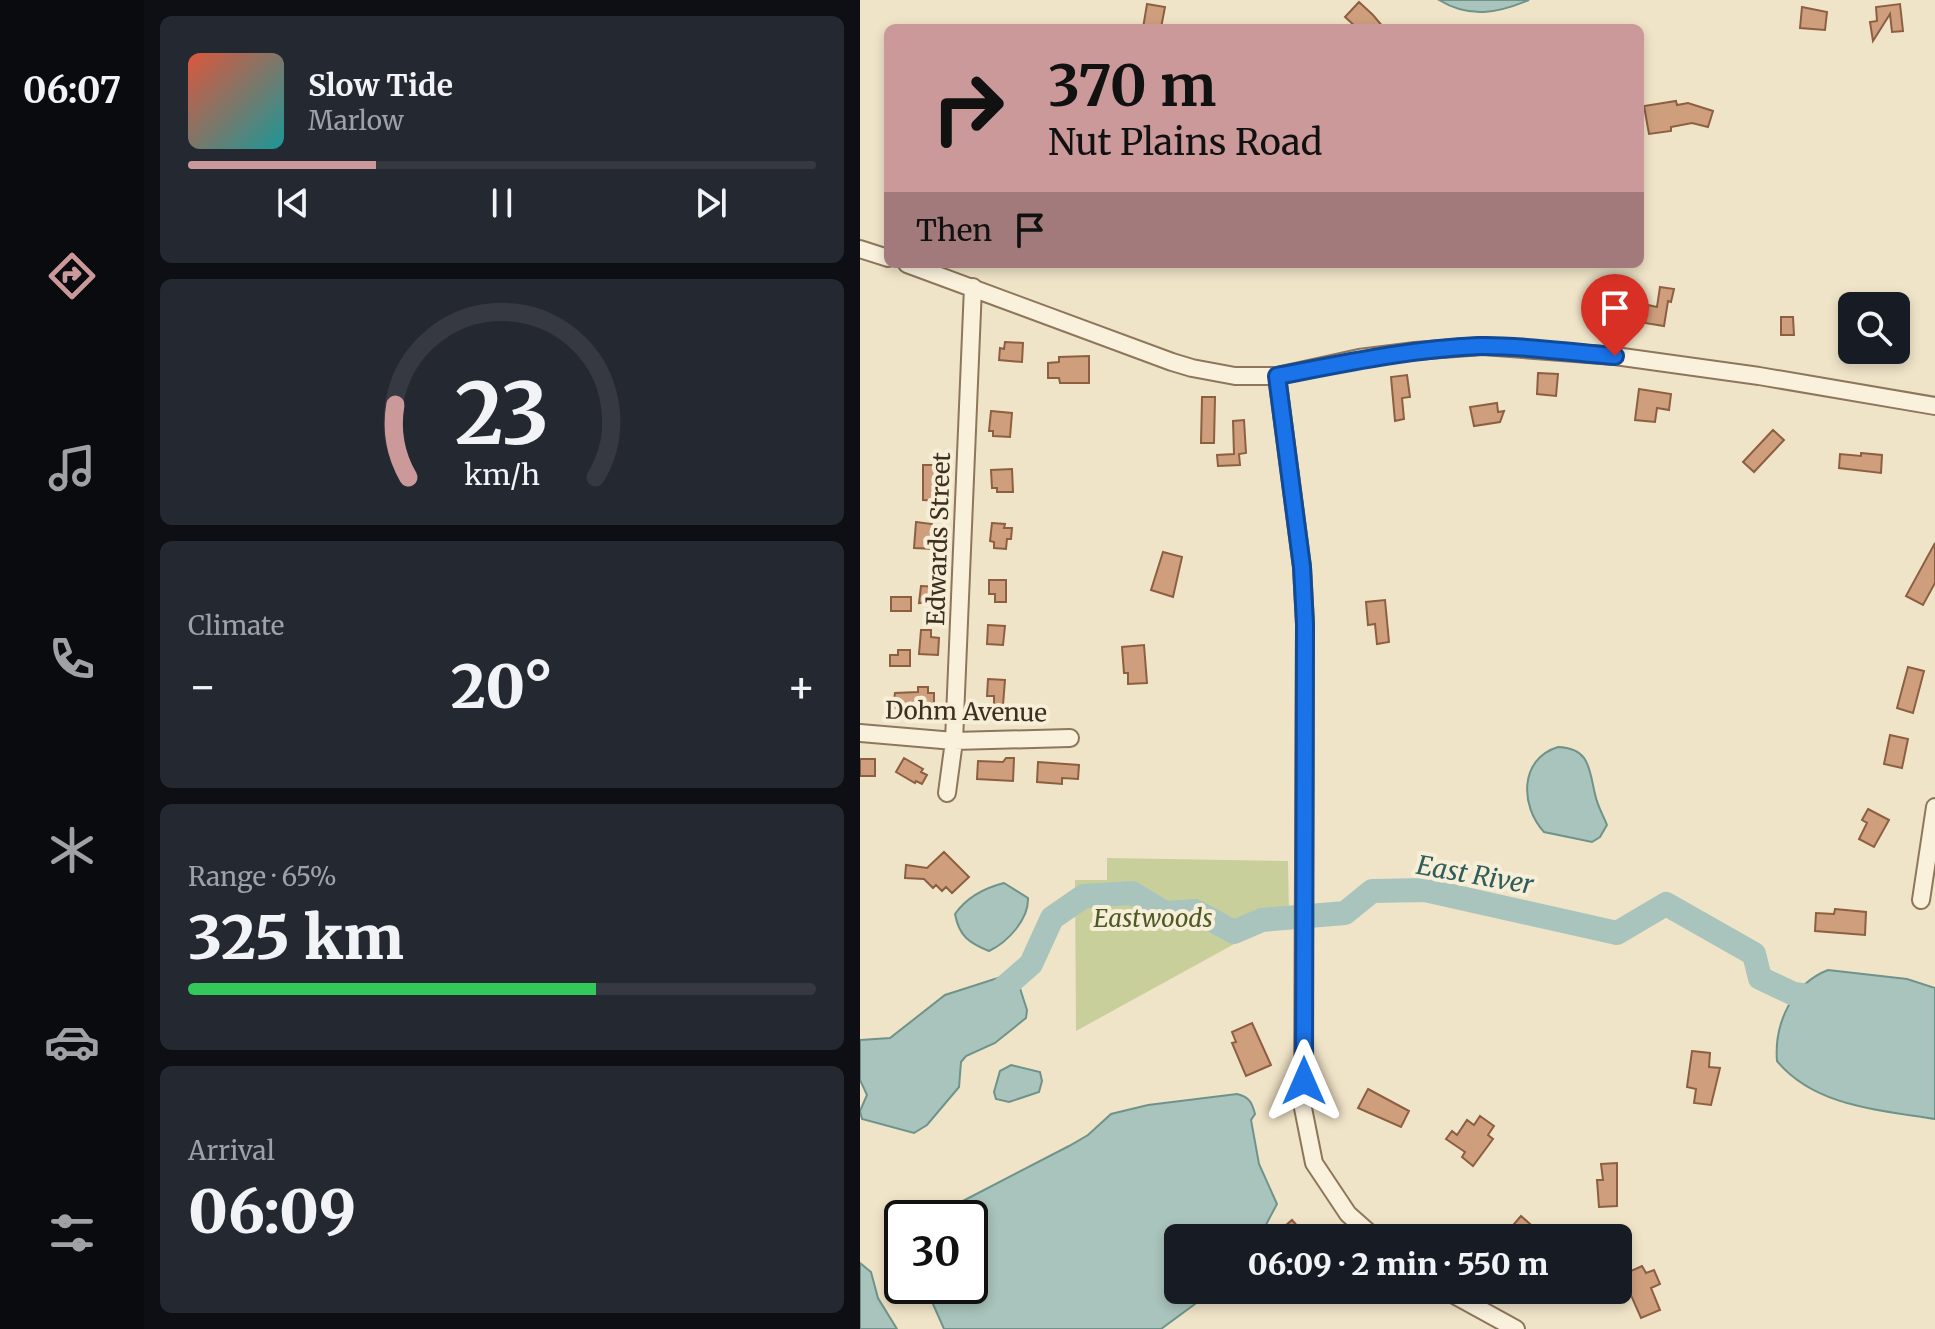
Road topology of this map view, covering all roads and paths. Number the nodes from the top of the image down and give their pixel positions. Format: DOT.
graph roads {
  1 [pos="860,249"];
  2 [pos="884,257"];
  3 [pos="918,268"];
  4 [pos="973,287"];
  5 [pos="1277,376"];
  6 [pos="1935,406"];
  7 [pos="860,733"];
  8 [pos="1070,738"];
  9 [pos="954,741"];
  10 [pos="947,793"];
  11 [pos="1935,807"];
  12 [pos="1921,900"];
  13 [pos="1359,1224"];
  14 [pos="1469,1304"];
  15 [pos="1511,1328"];
  1 -- 2 [label="street"];
  3 -- 4 [label="street"];
  4 -- 5 [label="street"];
  4 -- 9 [label="street, Edwards Street"];
  5 -- 6 [label="street"];
  5 -- 13 [label="street"];
  7 -- 9 [label="street, Dohm Avenue"];
  8 -- 9 [label="street, Dohm Avenue"];
  9 -- 10 [label="street, Edwards Street"];
  11 -- 12 [label="street"];
  14 -- 15 [label="street"];
}
